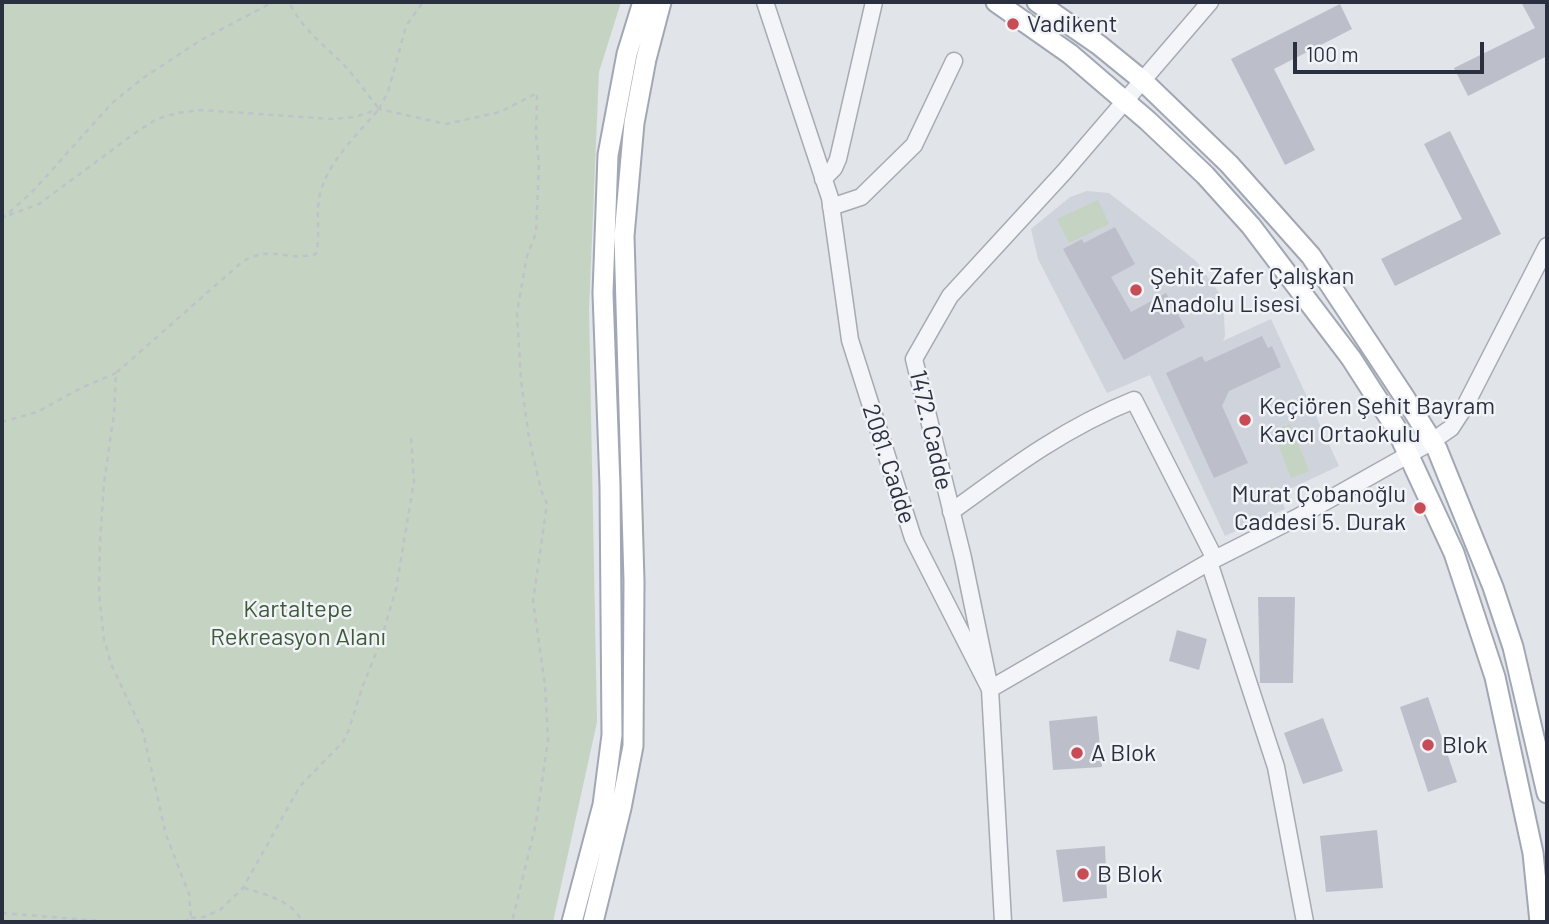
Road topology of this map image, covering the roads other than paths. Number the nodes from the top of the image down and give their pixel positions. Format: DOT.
graph roads {
  1 [pos="643,2"];
  2 [pos="662,2"];
  3 [pos="765,2"];
  4 [pos="874,2"];
  5 [pos="996,2"];
  6 [pos="1037,2"];
  7 [pos="1210,2"];
  8 [pos="954,61"];
  9 [pos="1142,80"];
  10 [pos="1124,100"];
  11 [pos="823,179"];
  12 [pos="831,207"];
  13 [pos="1547,246"];
  14 [pos="1432,442"];
  15 [pos="1409,455"];
  16 [pos="951,512"];
  17 [pos="1212,560"];
  18 [pos="990,689"];
  19 [pos="1547,793"];
  20 [pos="572,922"];
  21 [pos="593,922"];
  22 [pos="1003,922"];
  23 [pos="1305,922"];
  24 [pos="1540,922"];
  1 -- 20 [label="main road"];
  2 -- 21 [label="main road"];
  3 -- 11 [label="street, 2081. Cadde"];
  4 -- 11 [label="street"];
  5 -- 10 [label="main road"];
  6 -- 9 [label="main road"];
  7 -- 9 [label="street, 1472. Cadde"];
  8 -- 12 [label="street"];
  9 -- 10 [label="street, 1472. Cadde"];
  9 -- 14 [label="main road"];
  10 -- 15 [label="main road"];
  10 -- 16 [label="street, 1472. Cadde"];
  11 -- 12 [label="street, 2081. Cadde"];
  12 -- 18 [label="street, 2081. Cadde"];
  13 -- 14 [label="street"];
  14 -- 15 [label="street"];
  14 -- 19 [label="main road"];
  15 -- 17 [label="street"];
  15 -- 24 [label="main road"];
  16 -- 17 [label="street"];
  16 -- 18 [label="street, 1472. Cadde"];
  17 -- 18 [label="street"];
  17 -- 23 [label="street"];
  18 -- 22 [label="street, 2081. Cadde"];
}
